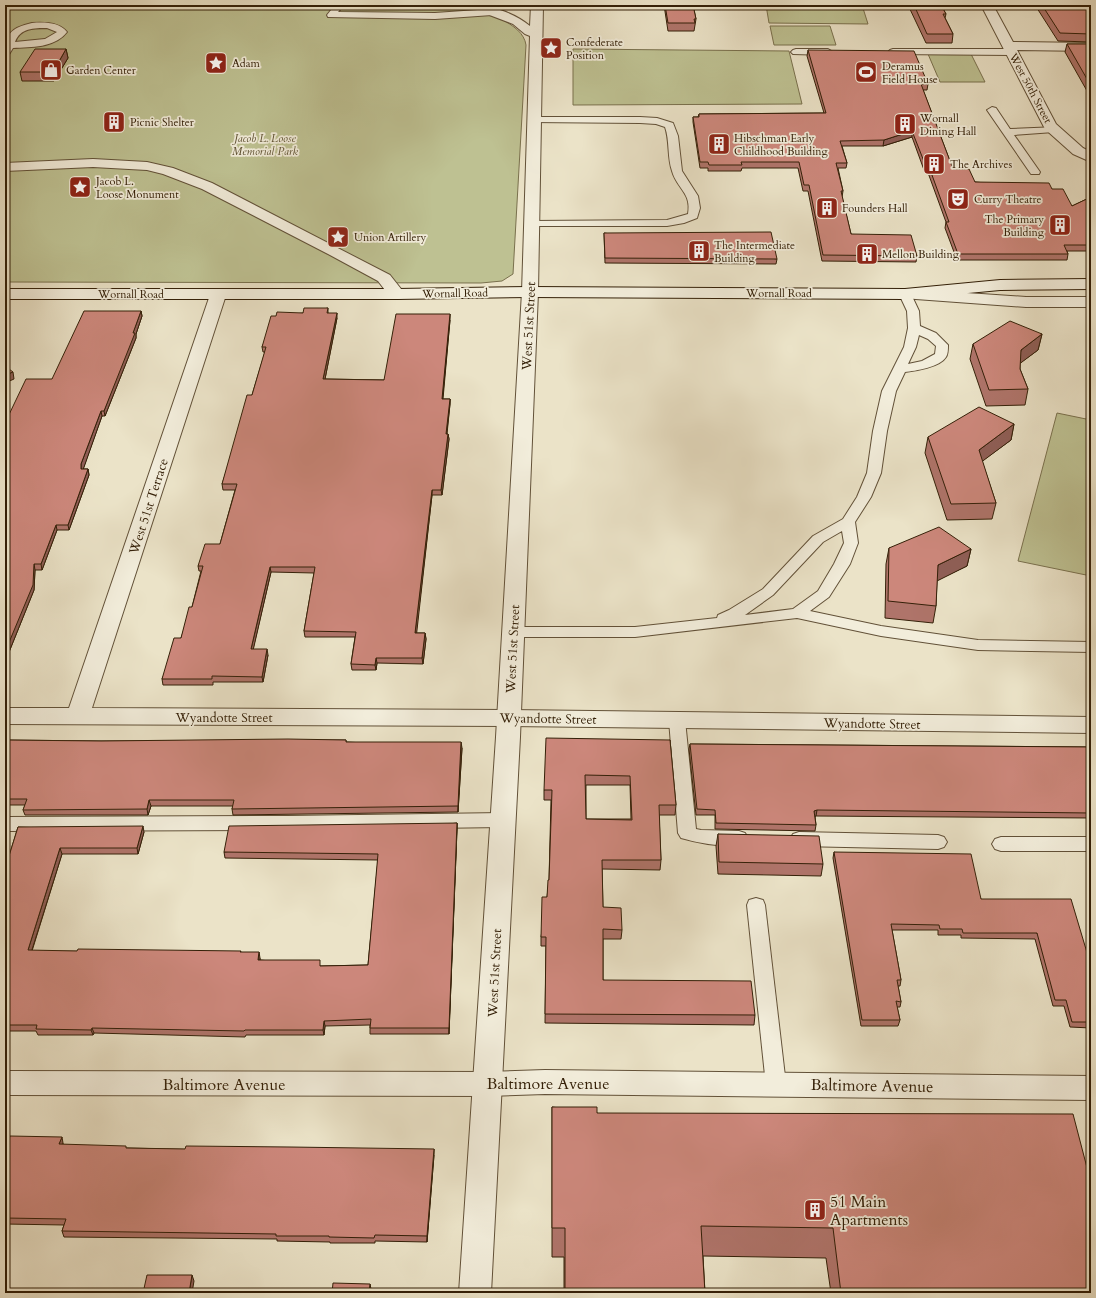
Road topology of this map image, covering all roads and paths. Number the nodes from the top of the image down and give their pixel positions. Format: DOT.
graph roads {
  1 [pos="340,5"];
  2 [pos="475,5"];
  3 [pos="987,5"];
  4 [pos="537,6"];
  5 [pos="492,12"];
  6 [pos="537,34"];
  7 [pos="1091,47"];
  8 [pos="1010,49"];
  9 [pos="8,50"];
  10 [pos="796,52"];
  11 [pos="836,52"];
  12 [pos="883,52"];
  13 [pos="992,110"];
  14 [pos="535,120"];
  15 [pos="1054,129"];
  16 [pos="1007,132"];
  17 [pos="1091,158"];
  18 [pos="5,167"];
  19 [pos="1035,172"];
  20 [pos="532,224"];
  21 [pos="1091,284"];
  22 [pos="530,292"];
  23 [pos="5,294"];
  24 [pos="397,294"];
  25 [pos="905,294"];
  26 [pos="218,295"];
  27 [pos="1091,302"];
  28 [pos="914,328"];
  29 [pos="900,368"];
  30 [pos="848,522"];
  31 [pos="797,613"];
  32 [pos="713,624"];
  33 [pos="512,632"];
  34 [pos="1091,646"];
  35 [pos="5,716"];
  36 [pos="78,716"];
  37 [pos="509,718"];
  38 [pos="677,720"];
  39 [pos="1091,725"];
  40 [pos="503,820"];
  41 [pos="5,824"];
  42 [pos="756,838"];
  43 [pos="780,838"];
  44 [pos="938,842"];
  45 [pos="1001,844"];
  46 [pos="1091,844"];
  47 [pos="756,905"];
  48 [pos="5,1083"];
  49 [pos="488,1084"];
  50 [pos="776,1084"];
  51 [pos="1091,1088"];
  52 [pos="476,1293"];
  1 -- 5 [label="lane"];
  2 -- 5 [label="street"];
  3 -- 8 [label="street, West 50th Street"];
  4 -- 5 [label="street"];
  4 -- 6 [label="street, West 51st Street"];
  5 -- 6 [label="street"];
  6 -- 14 [label="street, West 51st Street"];
  7 -- 8 [label="street"];
  8 -- 12 [label="lane"];
  8 -- 15 [label="street, West 50th Street"];
  9 -- 9 [label="lane"];
  10 -- 11 [label="lane"];
  13 -- 16 [label="lane"];
  14 -- 20 [label="street, West 51st Street"];
  14 -- 20 [label="lane"];
  15 -- 16 [label="lane"];
  15 -- 17 [label="street, West 50th Street"];
  16 -- 19 [label="lane"];
  18 -- 24 [label="street"];
  20 -- 22 [label="street, West 51st Street"];
  21 -- 25 [label="street, Wornall Road"];
  22 -- 24 [label="street, Wornall Road"];
  22 -- 25 [label="street, Wornall Road"];
  22 -- 33 [label="street, West 51st Street"];
  23 -- 26 [label="street, Wornall Road"];
  24 -- 26 [label="street, Wornall Road"];
  25 -- 27 [label="street, Wornall Road"];
  25 -- 28 [label="lane"];
  26 -- 36 [label="street, West 51st Terrace"];
  28 -- 29 [label="lane"];
  28 -- 29 [label="lane"];
  29 -- 30 [label="lane"];
  30 -- 31 [label="lane"];
  30 -- 32 [label="lane"];
  31 -- 32 [label="lane"];
  31 -- 34 [label="lane"];
  32 -- 33 [label="lane"];
  33 -- 37 [label="street, West 51st Street"];
  35 -- 36 [label="street, Wyandotte Street"];
  36 -- 37 [label="street, Wyandotte Street"];
  37 -- 38 [label="street, Wyandotte Street"];
  37 -- 40 [label="street, West 51st Street"];
  38 -- 39 [label="street, Wyandotte Street"];
  38 -- 42 [label="lane"];
  40 -- 41 [label="lane"];
  40 -- 49 [label="street, West 51st Street"];
  43 -- 44 [label="lane"];
  45 -- 46 [label="lane"];
  47 -- 50 [label="lane"];
  48 -- 49 [label="street, Baltimore Avenue"];
  49 -- 50 [label="street, Baltimore Avenue"];
  49 -- 52 [label="street, West 51st Street"];
  50 -- 51 [label="street, Baltimore Avenue"];
}
